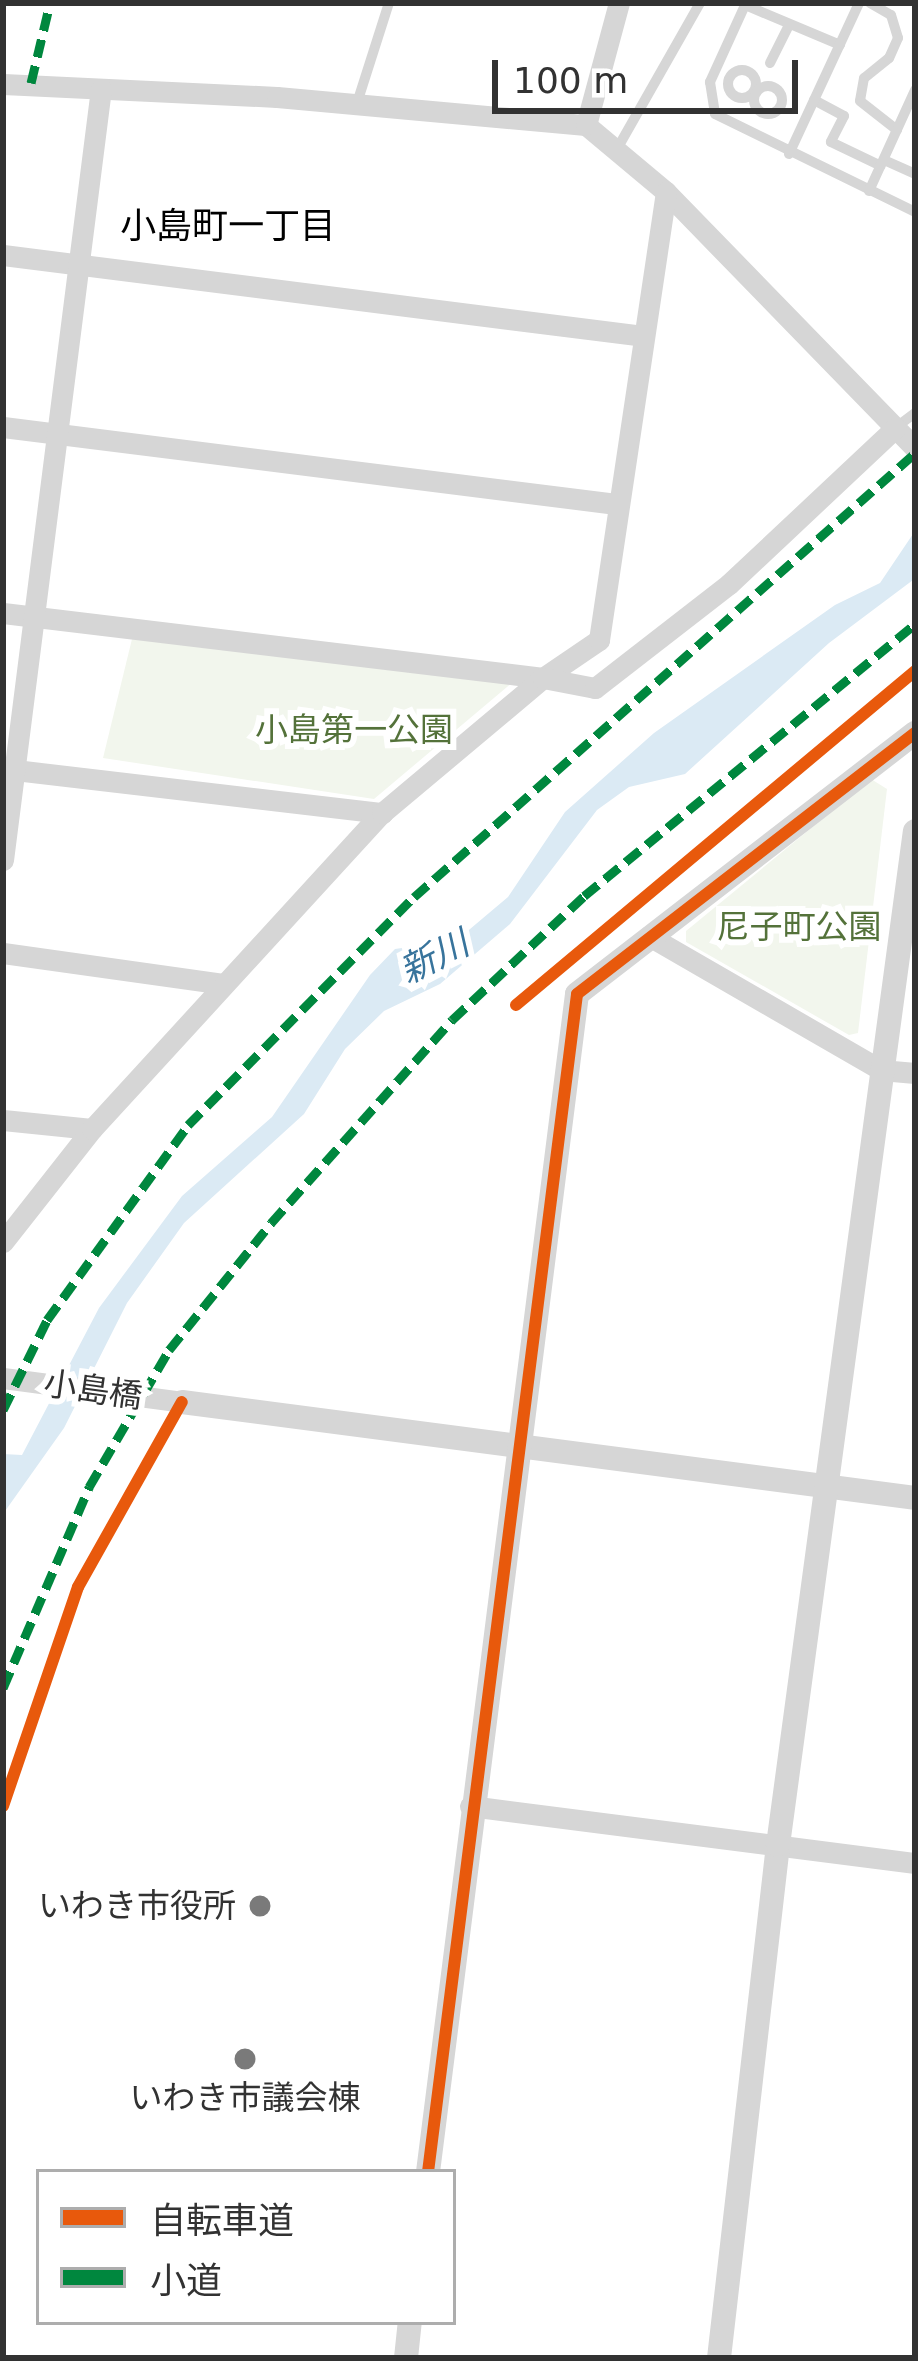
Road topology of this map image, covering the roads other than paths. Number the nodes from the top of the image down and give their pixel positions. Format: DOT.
graph roads {
  1 [pos="389,3"];
  2 [pos="619,3"];
  3 [pos="700,3"];
  4 [pos="859,3"];
  5 [pos="870,3"];
  6 [pos="746,4"];
  7 [pos="788,27"];
  8 [pos="840,45"];
  9 [pos="721,56"];
  10 [pos="770,63"];
  11 [pos="735,72"];
  12 [pos="3,84"];
  13 [pos="101,89"];
  14 [pos="915,90"];
  15 [pos="814,100"];
  16 [pos="358,103"];
  17 [pos="586,124"];
  18 [pos="897,130"];
  19 [pos="617,148"];
  20 [pos="789,154"];
  21 [pos="882,163"];
  22 [pos="915,175"];
  23 [pos="869,191"];
  24 [pos="666,192"];
  25 [pos="915,212"];
  26 [pos="3,255"];
  27 [pos="75,264"];
  28 [pos="643,336"];
  29 [pos="915,413"];
  30 [pos="3,428"];
  31 [pos="896,428"];
  32 [pos="53,434"];
  33 [pos="915,448"];
  34 [pos="616,504"];
  35 [pos="3,613"];
  36 [pos="34,616"];
  37 [pos="543,677"];
  38 [pos="912,746"];
  39 [pos="15,770"];
  40 [pos="382,813"];
  41 [pos="915,830"];
  42 [pos="3,860"];
  43 [pos="649,936"];
  44 [pos="3,953"];
  45 [pos="223,984"];
  46 [pos="881,1070"];
  47 [pos="915,1073"];
  48 [pos="3,1120"];
  49 [pos="92,1129"];
  50 [pos="3,1242"];
  51 [pos="3,1378"];
  52 [pos="182,1402"];
  53 [pos="518,1447"];
  54 [pos="827,1487"];
  55 [pos="915,1498"];
  56 [pos="470,1806"];
  57 [pos="778,1845"];
  58 [pos="915,1863"];
  59 [pos="428,2169"];
  60 [pos="410,2325"];
  61 [pos="406,2358"];
  62 [pos="719,2358"];
  1 -- 16 [label="lane"];
  2 -- 17 [label="street"];
  3 -- 19 [label="lane"];
  4 -- 8 [label="lane"];
  5 -- 18 [label="lane"];
  6 -- 7 [label="lane"];
  6 -- 9 [label="lane"];
  7 -- 8 [label="lane"];
  7 -- 10 [label="lane"];
  8 -- 15 [label="lane"];
  9 -- 11 [label="lane"];
  9 -- 20 [label="lane"];
  11 -- 11 [label="lane"];
  12 -- 13 [label="street"];
  13 -- 16 [label="street"];
  13 -- 27 [label="street"];
  14 -- 18 [label="lane"];
  15 -- 20 [label="lane"];
  15 -- 21 [label="lane"];
  16 -- 17 [label="street"];
  17 -- 19 [label="street"];
  18 -- 21 [label="lane"];
  19 -- 24 [label="street"];
  20 -- 23 [label="lane"];
  21 -- 22 [label="lane"];
  21 -- 23 [label="lane"];
  23 -- 25 [label="lane"];
  24 -- 28 [label="street"];
  24 -- 31 [label="street"];
  26 -- 27 [label="street"];
  27 -- 28 [label="street"];
  27 -- 32 [label="street"];
  28 -- 34 [label="street"];
  29 -- 31 [label="lane"];
  30 -- 32 [label="street"];
  31 -- 33 [label="street"];
  31 -- 37 [label="street"];
  32 -- 34 [label="street"];
  32 -- 36 [label="street"];
  34 -- 37 [label="street"];
  35 -- 36 [label="street"];
  36 -- 37 [label="street"];
  36 -- 39 [label="street"];
  37 -- 40 [label="street"];
  38 -- 43 [label="street"];
  39 -- 40 [label="street"];
  39 -- 42 [label="street"];
  40 -- 45 [label="street"];
  41 -- 46 [label="street"];
  43 -- 46 [label="street"];
  43 -- 53 [label="street"];
  44 -- 45 [label="street"];
  45 -- 49 [label="street"];
  46 -- 47 [label="street"];
  46 -- 54 [label="street"];
  48 -- 49 [label="street"];
  49 -- 50 [label="street"];
  51 -- 52 [label="street, 小島橋"];
  52 -- 53 [label="street"];
  53 -- 54 [label="street"];
  53 -- 56 [label="street"];
  54 -- 55 [label="street"];
  54 -- 57 [label="street"];
  56 -- 57 [label="street"];
  56 -- 59 [label="street"];
  57 -- 58 [label="street"];
  57 -- 62 [label="street"];
  60 -- 61 [label="street"];
}
